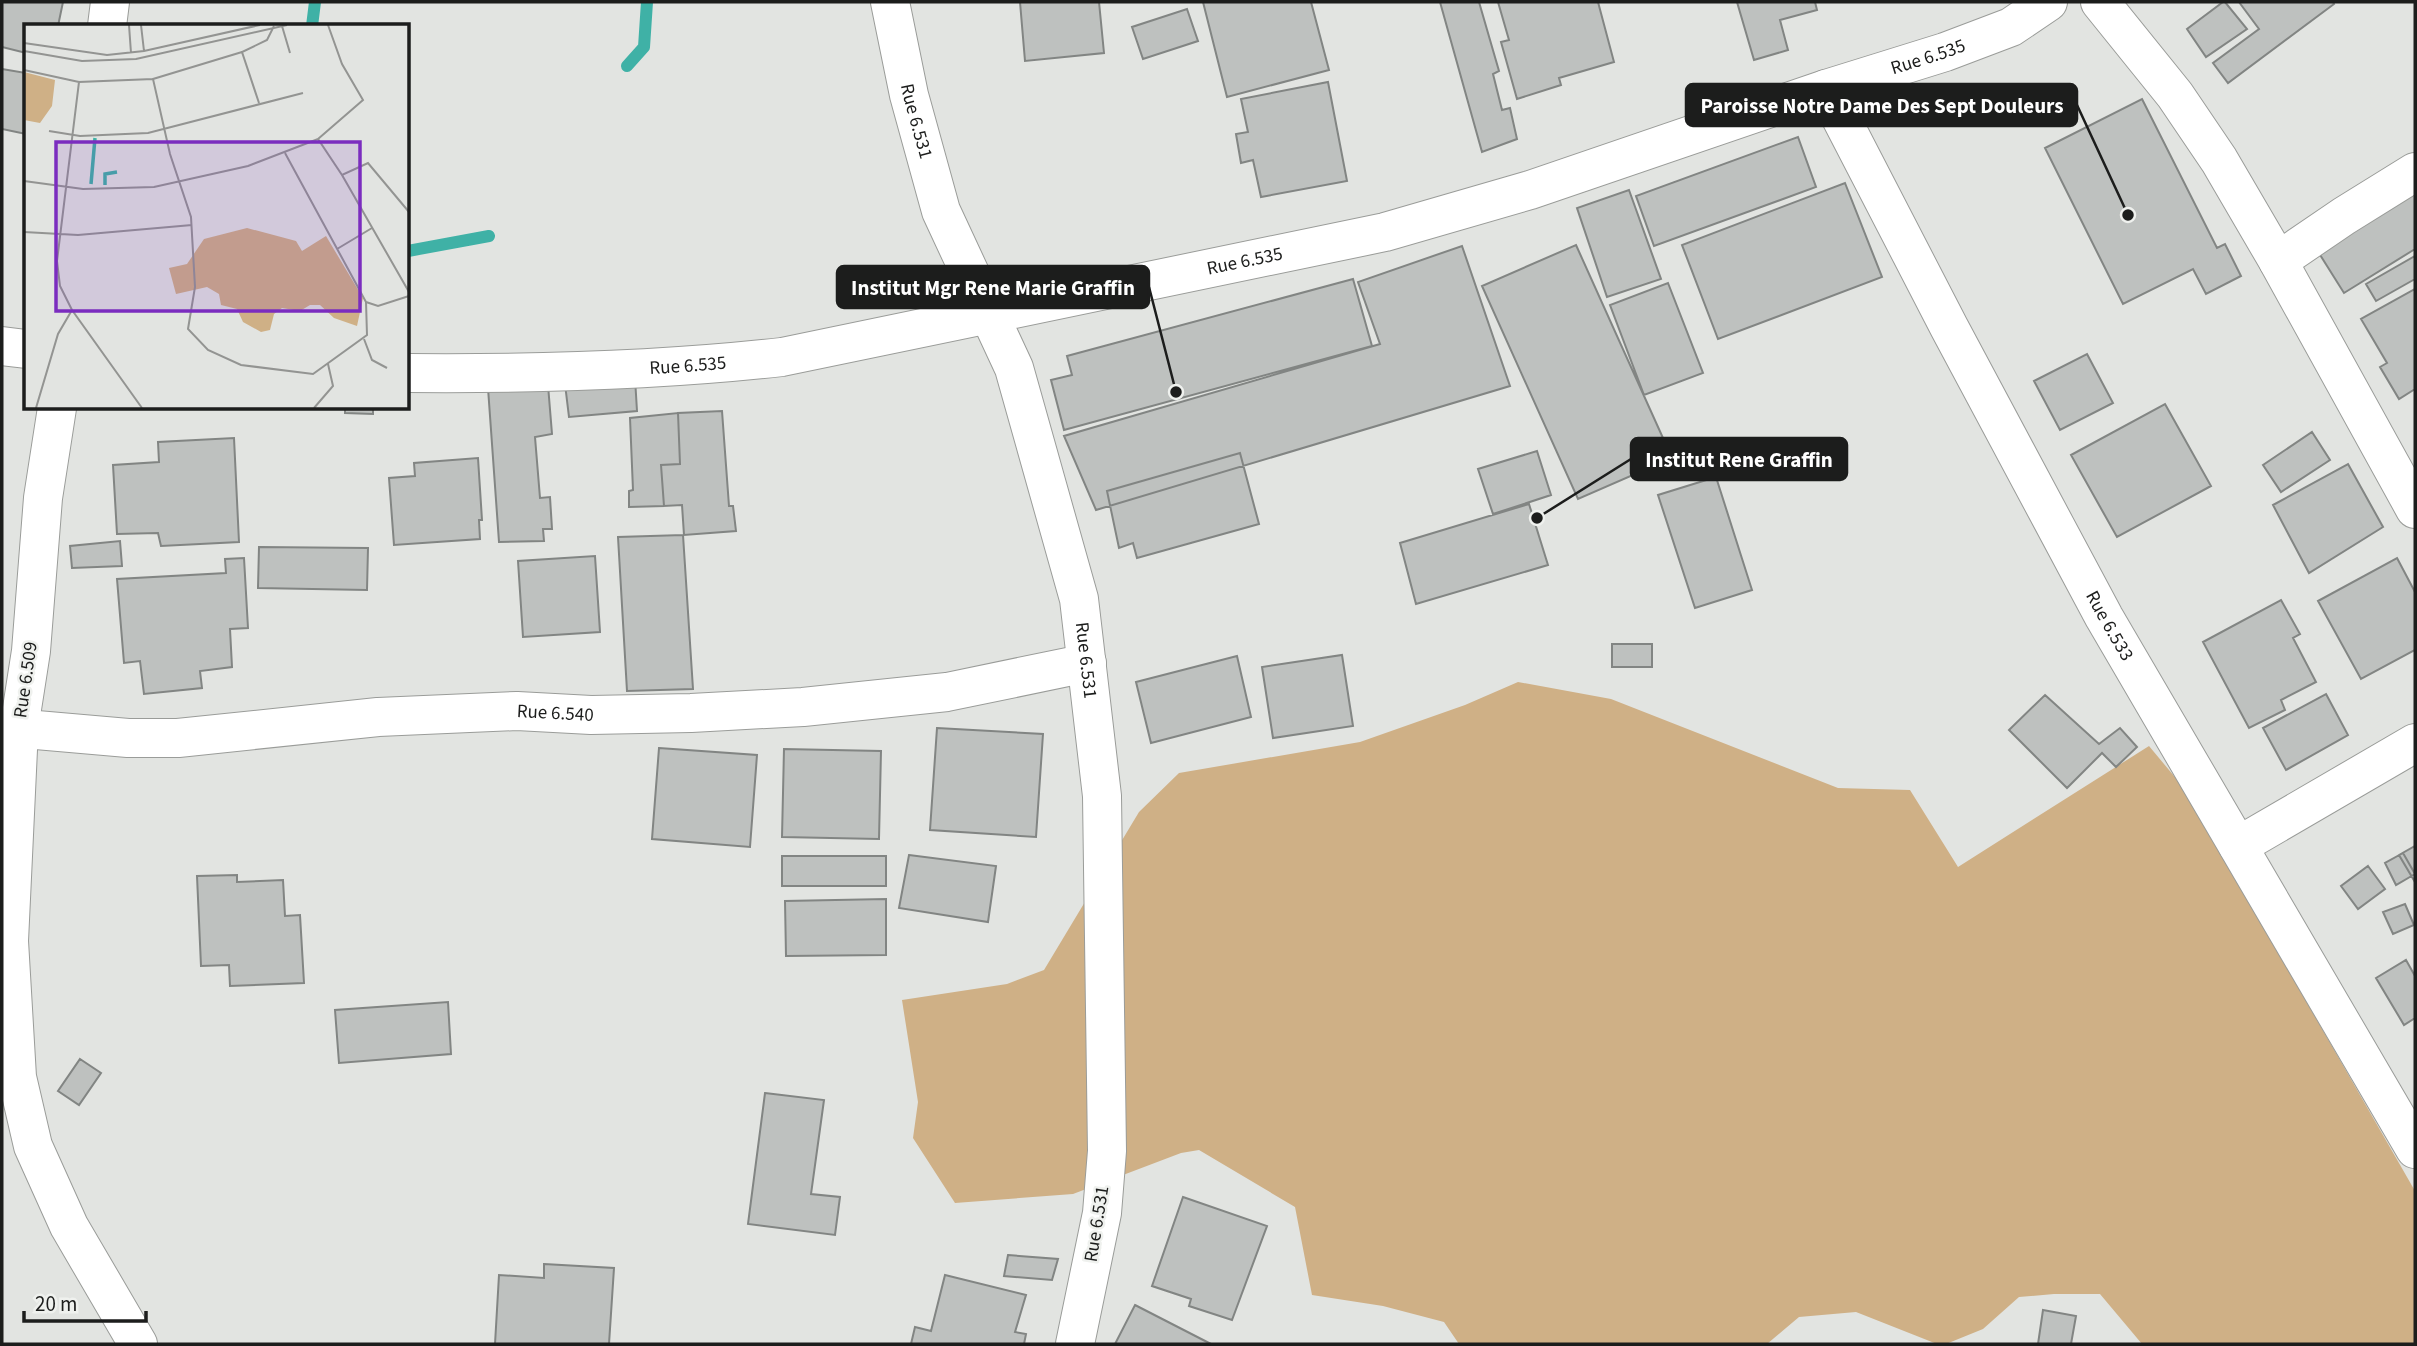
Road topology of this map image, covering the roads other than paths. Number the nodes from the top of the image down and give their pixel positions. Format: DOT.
graph roads {
  1 [pos="110,2"];
  2 [pos="890,2"];
  3 [pos="2049,2"];
  4 [pos="2100,2"];
  5 [pos="107,24"];
  6 [pos="1826,89"];
  7 [pos="2415,172"];
  8 [pos="2278,261"];
  9 [pos="990,313"];
  10 [pos="2,346"];
  11 [pos="24,349"];
  12 [pos="410,373"];
  13 [pos="57,410"];
  14 [pos="2415,509"];
  15 [pos="1087,663"];
  16 [pos="11,727"];
  17 [pos="2415,743"];
  18 [pos="2238,846"];
  19 [pos="2415,1149"];
  20 [pos="130,1341"];
  21 [pos="1075,1344"];
  1 -- 5 [label="street"];
  2 -- 9 [label="street, Rue 6.531"];
  3 -- 6 [label="street, Rue 6.535"];
  4 -- 8 [label="street"];
  6 -- 9 [label="street, Rue 6.535"];
  6 -- 18 [label="street, Rue 6.533"];
  7 -- 8 [label="street"];
  8 -- 14 [label="street"];
  9 -- 12 [label="street, Rue 6.535"];
  9 -- 15 [label="street, Rue 6.531"];
  10 -- 11 [label="street"];
  13 -- 16 [label="street, Rue 6.509"];
  15 -- 16 [label="street, Rue 6.540"];
  15 -- 21 [label="street, Rue 6.531"];
  16 -- 20 [label="street, Rue 6.509"];
  17 -- 18 [label="street"];
  18 -- 19 [label="street, Rue 6.533"];
}
